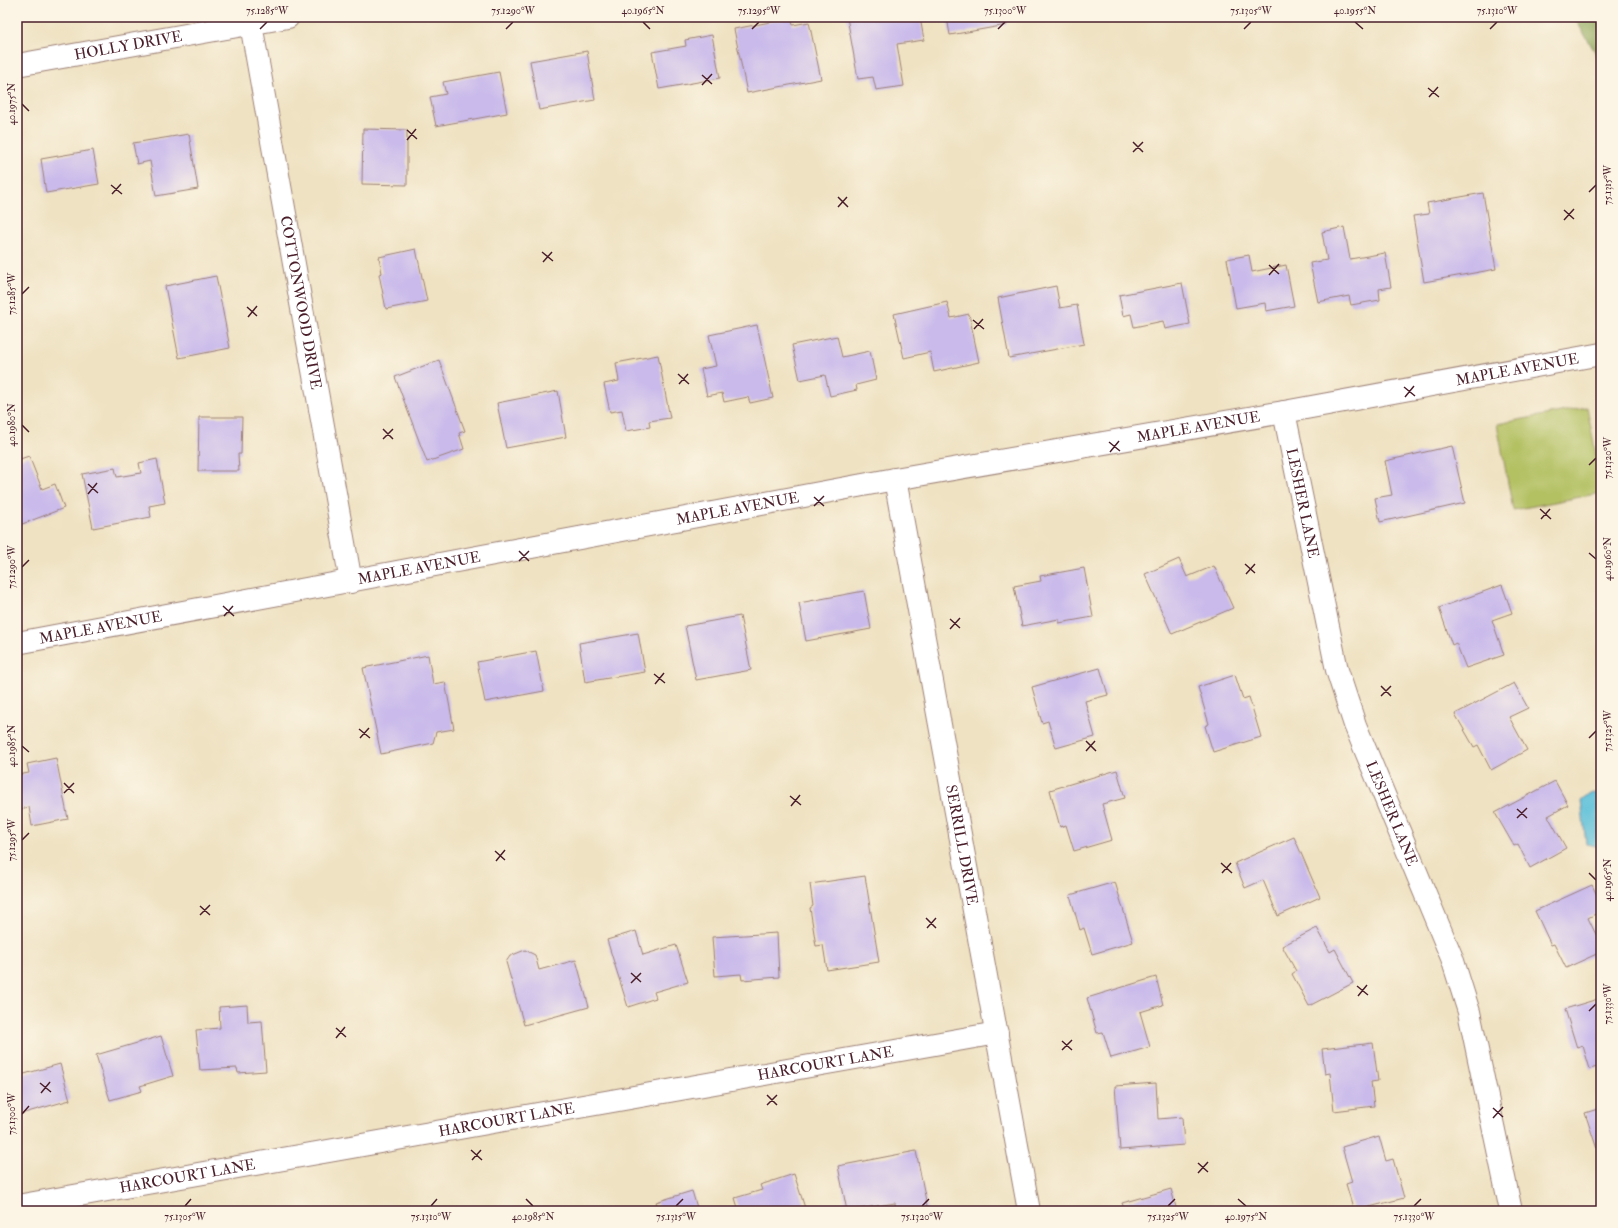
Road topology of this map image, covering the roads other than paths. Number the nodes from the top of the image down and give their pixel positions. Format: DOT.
graph roads {
  1 [pos="288,17"];
  2 [pos="251,24"];
  3 [pos="17,65"];
  4 [pos="1601,354"];
  5 [pos="1284,412"];
  6 [pos="895,479"];
  7 [pos="351,582"];
  8 [pos="17,643"];
  9 [pos="996,1033"];
  10 [pos="78,1203"];
  11 [pos="17,1206"];
  12 [pos="1029,1211"];
  13 [pos="1511,1211"];
  1 -- 2 [label="street, HOLLY DRIVE"];
  2 -- 3 [label="street, HOLLY DRIVE"];
  2 -- 7 [label="street, COTTONWOOD DRIVE"];
  4 -- 5 [label="street, MAPLE AVENUE"];
  5 -- 6 [label="street, MAPLE AVENUE"];
  5 -- 13 [label="street, LESHER LANE"];
  6 -- 7 [label="street, MAPLE AVENUE"];
  6 -- 9 [label="street, SERRILL DRIVE"];
  7 -- 8 [label="street, MAPLE AVENUE"];
  9 -- 10 [label="street, HARCOURT LANE"];
  9 -- 12 [label="street, SERRILL DRIVE"];
  10 -- 11 [label="street, HARCOURT LANE"];
}
